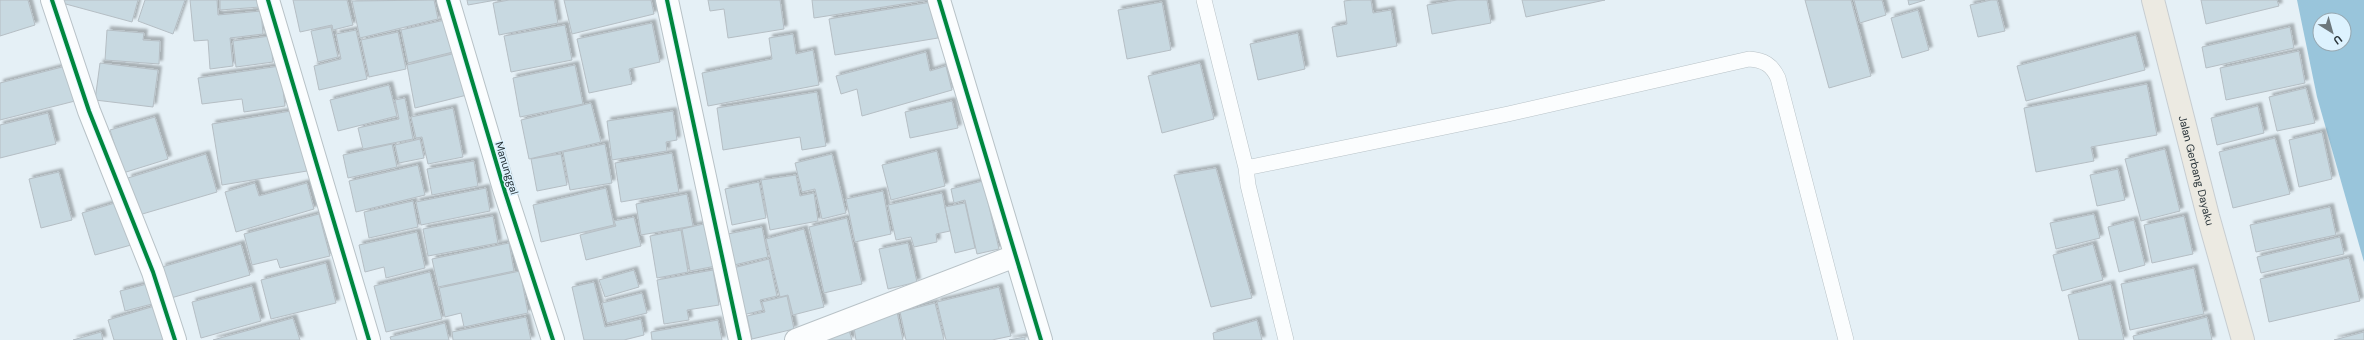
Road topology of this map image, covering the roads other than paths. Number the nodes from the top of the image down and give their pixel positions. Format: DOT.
graph roads {
  1 [pos="52,0"];
  2 [pos="268,0"];
  3 [pos="448,0"];
  4 [pos="667,0"];
  5 [pos="939,0"];
  6 [pos="1204,0"];
  7 [pos="2153,0"];
  8 [pos="1246,168"];
  9 [pos="1015,256"];
  10 [pos="175,340"];
  11 [pos="369,340"];
  12 [pos="553,340"];
  13 [pos="740,340"];
  14 [pos="796,340"];
  15 [pos="1041,340"];
  16 [pos="1286,340"];
  17 [pos="1846,340"];
  18 [pos="2243,340"];
  1 -- 10 [label="street"];
  2 -- 11 [label="street"];
  3 -- 12 [label="street, Manunggal"];
  4 -- 13 [label="street"];
  5 -- 9 [label="street"];
  6 -- 8 [label="lane"];
  7 -- 18 [label="highway, Jalan Gerbang Dayaku"];
  8 -- 16 [label="lane"];
  8 -- 17 [label="lane"];
  9 -- 14 [label="street"];
  9 -- 15 [label="street"];
}
